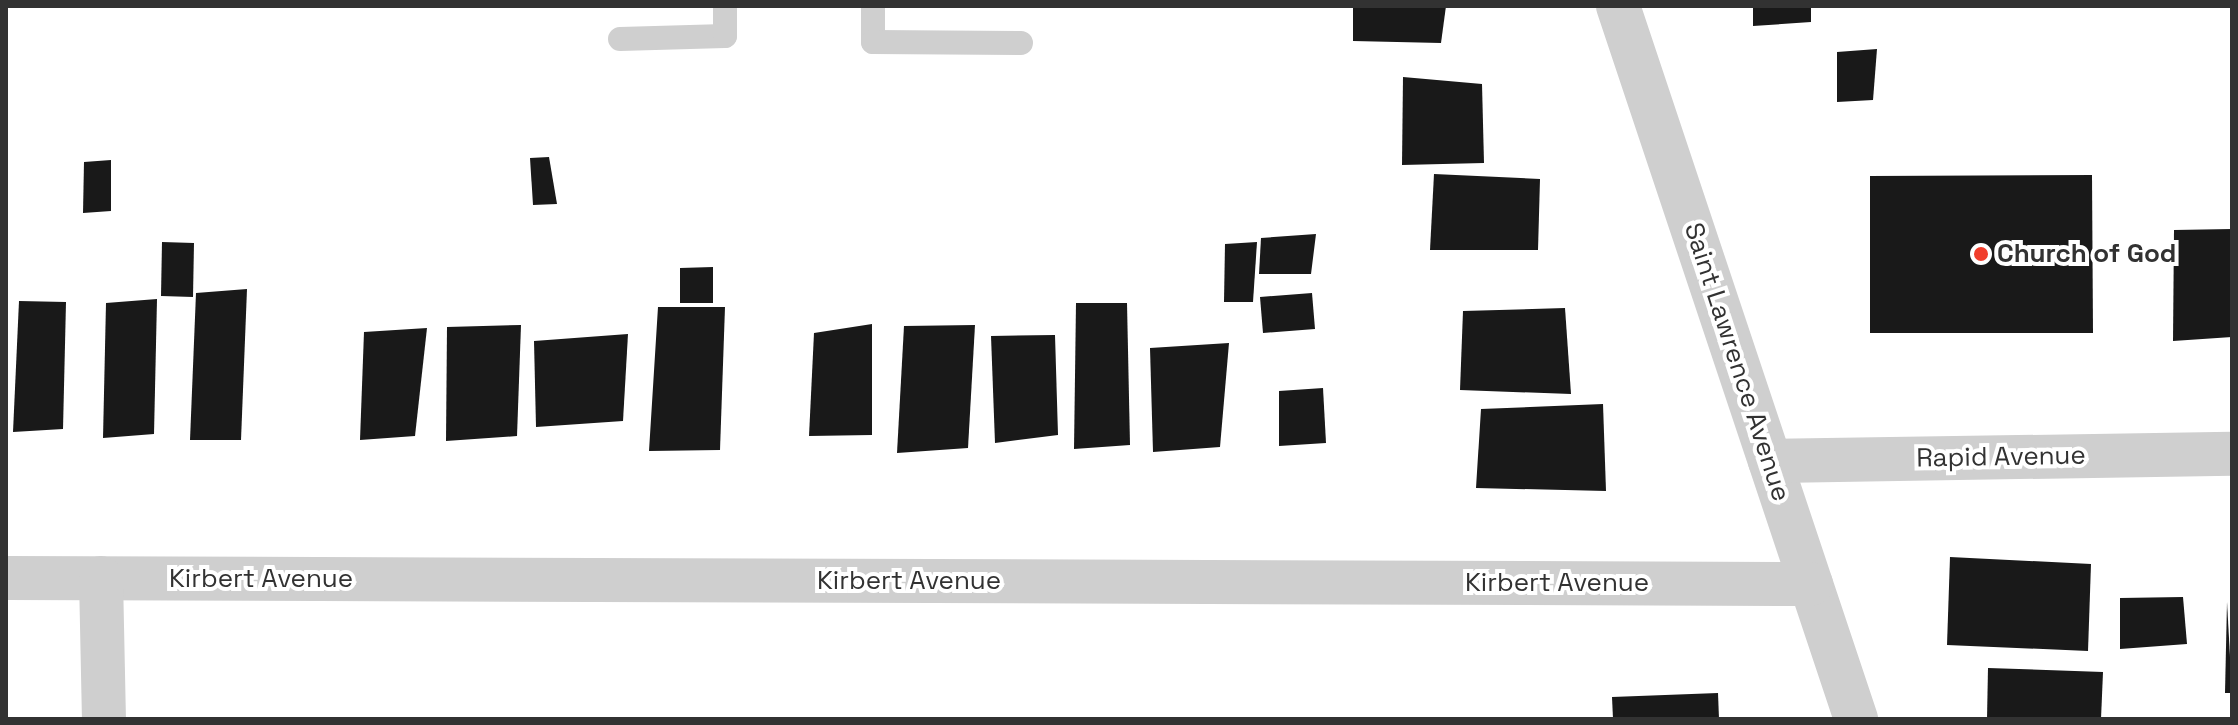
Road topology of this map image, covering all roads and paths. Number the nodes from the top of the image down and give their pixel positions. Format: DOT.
graph roads {
  1 [pos="725,6"];
  2 [pos="873,6"];
  3 [pos="1618,6"];
  4 [pos="620,39"];
  5 [pos="1021,43"];
  6 [pos="2232,454"];
  7 [pos="1770,461"];
  8 [pos="6,578"];
  9 [pos="101,578"];
  10 [pos="1811,584"];
  11 [pos="104,719"];
  12 [pos="1856,719"];
  1 -- 4 [label="lane"];
  2 -- 5 [label="lane"];
  3 -- 7 [label="street, Saint Lawrence Avenue"];
  6 -- 7 [label="street, Rapid Avenue"];
  7 -- 10 [label="street, Saint Lawrence Avenue"];
  8 -- 9 [label="street, Kirbert Avenue"];
  9 -- 10 [label="street, Kirbert Avenue"];
  9 -- 11 [label="street"];
  10 -- 12 [label="street, Saint Lawrence Avenue"];
}
